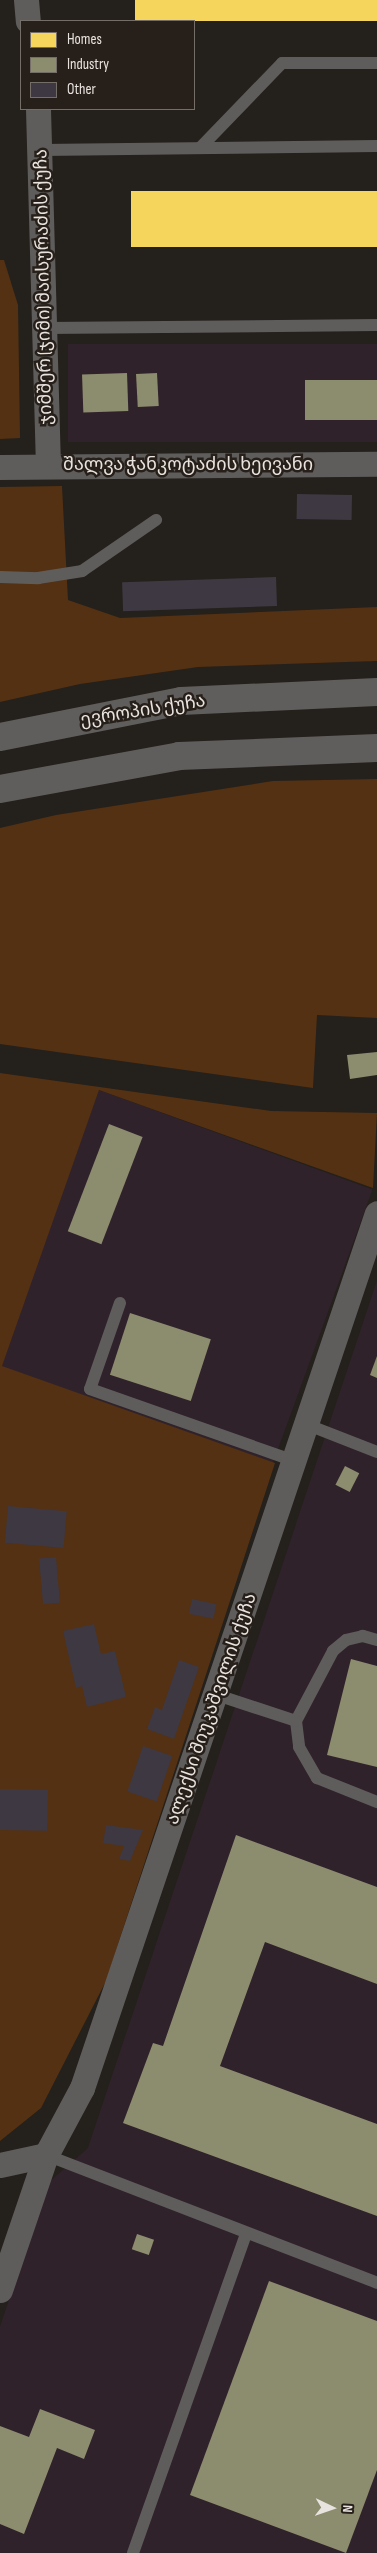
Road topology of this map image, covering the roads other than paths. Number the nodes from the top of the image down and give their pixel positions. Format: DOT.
graph roads {
  1 [pos="26,0"];
  2 [pos="28,20"];
  3 [pos="377,63"];
  4 [pos="38,110"];
  5 [pos="377,146"];
  6 [pos="200,148"];
  7 [pos="42,150"];
  8 [pos="377,325"];
  9 [pos="44,328"];
  10 [pos="377,464"];
  11 [pos="48,466"];
  12 [pos="0,467"];
  13 [pos="156,520"];
  14 [pos="0,577"];
  15 [pos="377,692"];
  16 [pos="0,737"];
  17 [pos="377,748"];
  18 [pos="0,789"];
  19 [pos="377,1213"];
  20 [pos="120,1303"];
  21 [pos="308,1425"];
  22 [pos="377,1452"];
  23 [pos="296,1462"];
  24 [pos="377,1640"];
  25 [pos="217,1695"];
  26 [pos="296,1721"];
  27 [pos="377,1802"];
  28 [pos="46,2155"];
  29 [pos="0,2165"];
  30 [pos="246,2234"];
  31 [pos="377,2283"];
  32 [pos="0,2290"];
  33 [pos="133,2553"];
  1 -- 2 [label="street"];
  3 -- 6 [label="lane"];
  4 -- 7 [label="street, ჯიმშერ (ჯიმი) მაისურაძის ქუჩა"];
  5 -- 6 [label="lane"];
  6 -- 7 [label="lane"];
  7 -- 9 [label="street, ჯიმშერ (ჯიმი) მაისურაძის ქუჩა"];
  8 -- 9 [label="lane"];
  9 -- 11 [label="street, ჯიმშერ (ჯიმი) მაისურაძის ქუჩა"];
  10 -- 11 [label="street, შალვა ჭანკოტაძის ხეივანი"];
  11 -- 12 [label="street, შალვა ჭანკოტაძის ხეივანი"];
  13 -- 14 [label="lane"];
  15 -- 16 [label="main road, ევროპის ქუჩა"];
  17 -- 18 [label="main road"];
  19 -- 21 [label="street, ალექსი შიუკაშვილის ქუჩა"];
  20 -- 23 [label="lane"];
  21 -- 22 [label="lane"];
  21 -- 23 [label="street, ალექსი შიუკაშვილის ქუჩა"];
  23 -- 25 [label="street, ალექსი შიუკაშვილის ქუჩა"];
  24 -- 26 [label="lane"];
  25 -- 26 [label="lane"];
  25 -- 28 [label="street, ალექსი შიუკაშვილის ქუჩა"];
  26 -- 27 [label="lane"];
  28 -- 29 [label="street"];
  28 -- 30 [label="lane"];
  28 -- 32 [label="street, ალექსი შიუკაშვილის ქუჩა"];
  30 -- 31 [label="lane"];
  30 -- 33 [label="lane"];
}
